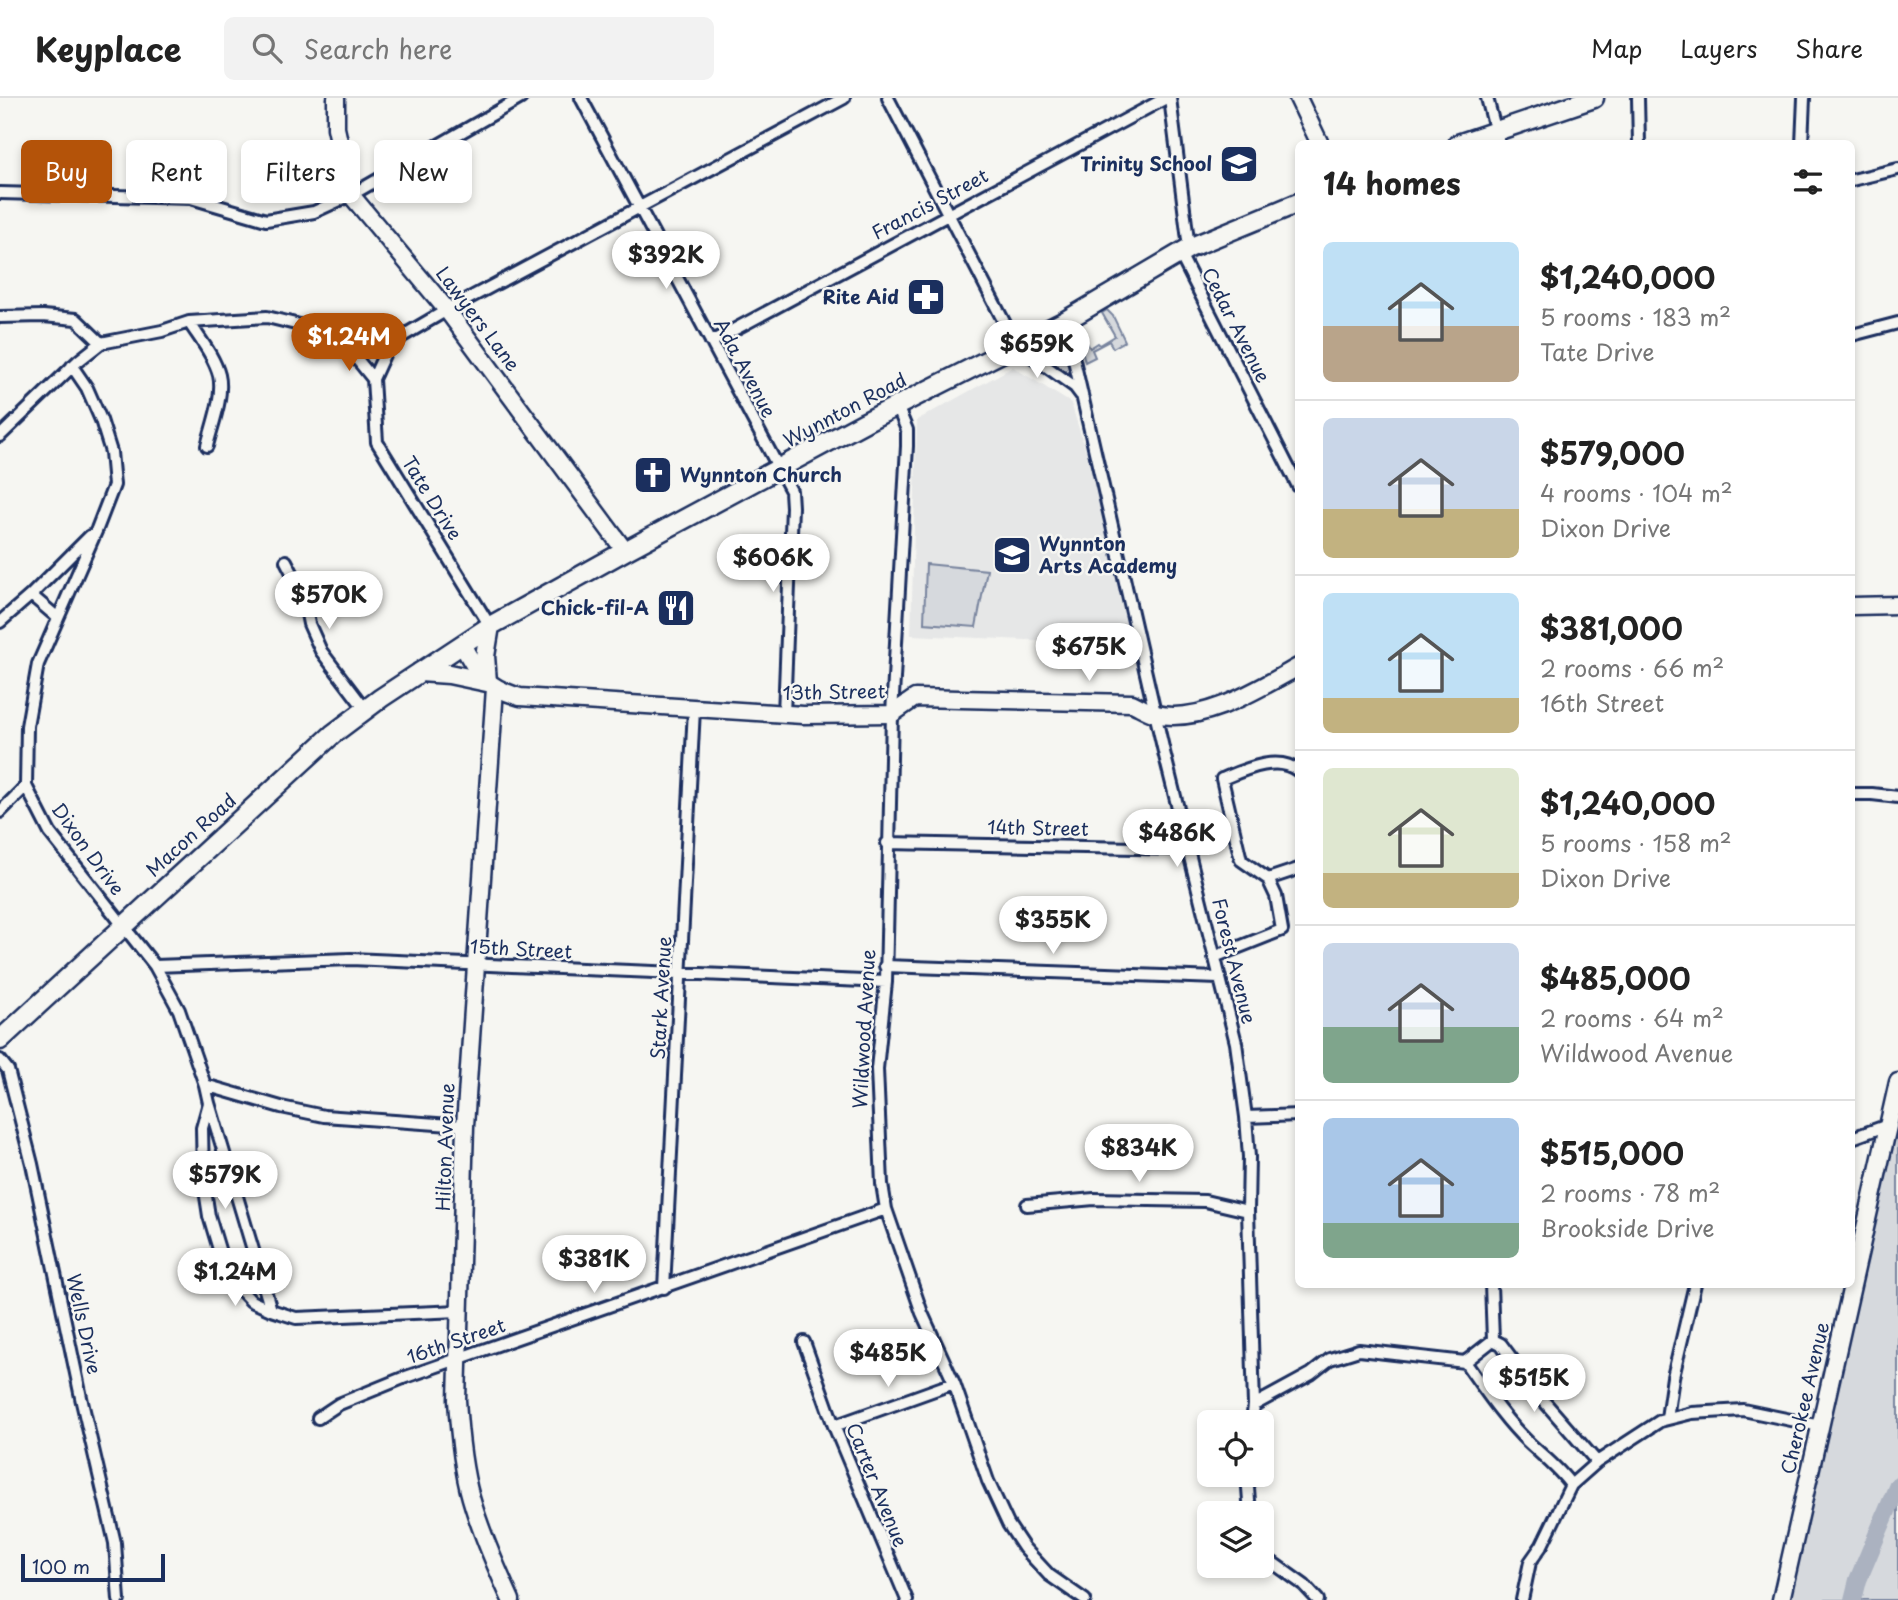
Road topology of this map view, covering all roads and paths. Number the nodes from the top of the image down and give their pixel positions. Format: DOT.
graph roads {
  1 [pos="337,98"];
  2 [pos="520,98"];
  3 [pos="581,98"];
  4 [pos="844,98"];
  5 [pos="888,98"];
  6 [pos="1168,98"];
  7 [pos="1298,98"];
  8 [pos="1487,98"];
  9 [pos="1594,98"];
  10 [pos="1638,98"];
  11 [pos="1804,98"];
  12 [pos="1497,137"];
  13 [pos="339,140"];
  14 [pos="1318,140"];
  15 [pos="1639,140"];
  16 [pos="1802,140"];
  17 [pos="1898,170"];
  18 [pos="1855,179"];
  19 [pos="360,190"];
  20 [pos="0,193"];
  21 [pos="334,203"];
  22 [pos="359,203"];
  23 [pos="1295,204"];
  24 [pos="639,209"];
  25 [pos="949,213"];
  26 [pos="1185,251"];
  27 [pos="447,310"];
  28 [pos="0,317"];
  29 [pos="1065,321"];
  30 [pos="189,322"];
  31 [pos="1898,323"];
  32 [pos="1855,334"];
  33 [pos="711,342"];
  34 [pos="101,343"];
  35 [pos="389,344"];
  36 [pos="1016,345"];
  37 [pos="348,348"];
  38 [pos="72,366"];
  39 [pos="373,379"];
  40 [pos="1081,395"];
  41 [pos="897,406"];
  42 [pos="0,436"];
  43 [pos="207,446"];
  44 [pos="779,469"];
  45 [pos="1295,480"];
  46 [pos="97,530"];
  47 [pos="625,551"];
  48 [pos="286,561"];
  49 [pos="31,595"];
  50 [pos="1898,605"];
  51 [pos="1855,606"];
  52 [pos="58,618"];
  53 [pos="0,622"];
  54 [pos="491,626"];
  55 [pos="462,644"];
  56 [pos="1295,669"];
  57 [pos="420,672"];
  58 [pos="491,685"];
  59 [pos="365,709"];
  60 [pos="694,709"];
  61 [pos="784,714"];
  62 [pos="892,714"];
  63 [pos="1156,714"];
  64 [pos="1295,769"];
  65 [pos="26,786"];
  66 [pos="1855,794"];
  67 [pos="1898,797"];
  68 [pos="0,812"];
  69 [pos="887,843"];
  70 [pos="1188,849"];
  71 [pos="1295,870"];
  72 [pos="1268,879"];
  73 [pos="124,925"];
  74 [pos="1214,957"];
  75 [pos="475,965"];
  76 [pos="155,966"];
  77 [pos="885,966"];
  78 [pos="679,974"];
  79 [pos="1219,978"];
  80 [pos="886,982"];
  81 [pos="0,1040"];
  82 [pos="0,1059"];
  83 [pos="1898,1082"];
  84 [pos="205,1085"];
  85 [pos="209,1103"];
  86 [pos="1295,1115"];
  87 [pos="1246,1117"];
  88 [pos="1888,1125"];
  89 [pos="466,1126"];
  90 [pos="1855,1137"];
  91 [pos="1027,1205"];
  92 [pos="886,1209"];
  93 [pos="1248,1211"];
  94 [pos="1855,1271"];
  95 [pos="664,1288"];
  96 [pos="1491,1288"];
  97 [pos="1694,1288"];
  98 [pos="1851,1288"];
  99 [pos="271,1310"];
  100 [pos="460,1311"];
  101 [pos="1493,1340"];
  102 [pos="804,1342"];
  103 [pos="458,1359"];
  104 [pos="1465,1362"];
  105 [pos="954,1383"];
  106 [pos="1254,1405"];
  107 [pos="1253,1410"];
  108 [pos="318,1418"];
  109 [pos="1667,1418"];
  110 [pos="834,1426"];
  111 [pos="1820,1426"];
  112 [pos="1597,1462"];
  113 [pos="1571,1485"];
  114 [pos="1274,1564"];
  115 [pos="119,1600"];
  116 [pos="511,1600"];
  117 [pos="907,1600"];
  118 [pos="1084,1600"];
  119 [pos="1318,1600"];
  120 [pos="1522,1600"];
  121 [pos="1781,1600"];
  1 -- 13 [label="street, Lawyers Lane"];
  2 -- 19 [label="street"];
  3 -- 24 [label="street, Ada Avenue"];
  4 -- 24 [label="street"];
  5 -- 25 [label="street"];
  6 -- 25 [label="street, Francis Street"];
  6 -- 26 [label="street, Cedar Avenue"];
  7 -- 14 [label="street"];
  8 -- 12 [label="street"];
  9 -- 12 [label="main road"];
  10 -- 15 [label="street"];
  11 -- 16 [label="street"];
  17 -- 18 [label="street"];
  20 -- 21 [label="street"];
  22 -- 27 [label="street, Lawyers Lane"];
  23 -- 26 [label="main road, Wynnton Road"];
  24 -- 27 [label="street"];
  24 -- 33 [label="street, Ada Avenue"];
  25 -- 33 [label="street, Francis Street"];
  25 -- 36 [label="street"];
  26 -- 29 [label="main road, Wynnton Road"];
  26 -- 45 [label="street, Cedar Avenue"];
  27 -- 35 [label="street"];
  27 -- 47 [label="street, Lawyers Lane"];
  28 -- 34 [label="street"];
  29 -- 36 [label="main road, Wynnton Road"];
  29 -- 40 [label="street, Forest Avenue"];
  30 -- 34 [label="street"];
  30 -- 37 [label="street"];
  30 -- 43 [label="street"];
  31 -- 32 [label="street"];
  33 -- 44 [label="street, Ada Avenue"];
  34 -- 38 [label="street"];
  35 -- 37 [label="street"];
  35 -- 39 [label="street, Tate Drive"];
  36 -- 40 [label="street"];
  36 -- 41 [label="main road, Wynnton Road"];
  37 -- 39 [label="street"];
  38 -- 42 [label="street"];
  38 -- 46 [label="street, Dixon Drive"];
  39 -- 54 [label="street, Tate Drive"];
  40 -- 63 [label="street, Forest Avenue"];
  41 -- 44 [label="main road, Wynnton Road"];
  41 -- 62 [label="street, Wildwood Avenue"];
  44 -- 47 [label="main road, Wynnton Road"];
  44 -- 61 [label="street"];
  46 -- 49 [label="street"];
  46 -- 52 [label="street, Dixon Drive"];
  47 -- 54 [label="main road, Wynnton Road"];
  48 -- 59 [label="street"];
  49 -- 52 [label="street"];
  49 -- 53 [label="street"];
  50 -- 51 [label="street"];
  52 -- 65 [label="street, Dixon Drive"];
  54 -- 55 [label="main road, Wynnton Road"];
  54 -- 58 [label="main road"];
  55 -- 57 [label="main road, Wynnton Road"];
  55 -- 58 [label="street"];
  56 -- 63 [label="street, 13th Street"];
  57 -- 58 [label="main road"];
  57 -- 59 [label="main road, Macon Road"];
  58 -- 60 [label="street, 13th Street"];
  58 -- 75 [label="street, Hilton Avenue"];
  59 -- 73 [label="main road, Macon Road"];
  60 -- 61 [label="street, 13th Street"];
  60 -- 78 [label="street, Stark Avenue"];
  61 -- 62 [label="street, 13th Street"];
  62 -- 63 [label="street, 13th Street"];
  62 -- 69 [label="street, Wildwood Avenue"];
  63 -- 70 [label="street, Forest Avenue"];
  64 -- 72 [label="street"];
  65 -- 68 [label="street"];
  65 -- 73 [label="street, Dixon Drive"];
  66 -- 67 [label="street"];
  69 -- 70 [label="street, 14th Street"];
  69 -- 77 [label="street, Wildwood Avenue"];
  70 -- 74 [label="street, Forest Avenue"];
  71 -- 72 [label="street"];
  72 -- 74 [label="street"];
  73 -- 76 [label="street, Dixon Drive"];
  73 -- 81 [label="main road, Macon Road"];
  74 -- 79 [label="street, Forest Avenue"];
  75 -- 76 [label="street, 15th Street"];
  75 -- 78 [label="street, 15th Street"];
  75 -- 89 [label="street, Hilton Avenue"];
  76 -- 84 [label="street, Dixon Drive"];
  77 -- 79 [label="street"];
  77 -- 80 [label="street, Wildwood Avenue"];
  78 -- 80 [label="street, 15th Street"];
  78 -- 95 [label="street, Stark Avenue"];
  79 -- 87 [label="street, Forest Avenue"];
  80 -- 92 [label="street, Wildwood Avenue"];
  82 -- 115 [label="street, Wells Drive"];
  83 -- 88 [label="street, Cherokee Avenue"];
  84 -- 85 [label="street, Dixon Drive"];
  84 -- 89 [label="street"];
  85 -- 99 [label="street, Dixon Drive"];
  85 -- 99 [label="street, Dixon Drive"];
  86 -- 87 [label="street"];
  87 -- 93 [label="street, Forest Avenue"];
  88 -- 90 [label="street"];
  88 -- 94 [label="street, Cherokee Avenue"];
  89 -- 100 [label="street, Hilton Avenue"];
  91 -- 93 [label="street"];
  92 -- 95 [label="street, 16th Street"];
  92 -- 105 [label="street, Wildwood Avenue"];
  93 -- 106 [label="street, Forest Avenue"];
  95 -- 103 [label="street, 16th Street"];
  96 -- 101 [label="street"];
  97 -- 109 [label="street"];
  98 -- 111 [label="street, Cherokee Avenue"];
  99 -- 100 [label="street, Dixon Drive"];
  100 -- 103 [label="street, Hilton Avenue"];
  101 -- 104 [label="street"];
  101 -- 112 [label="street"];
  102 -- 110 [label="street, Carter Avenue"];
  103 -- 108 [label="street, 16th Street"];
  103 -- 116 [label="street, Hilton Avenue"];
  104 -- 106 [label="street"];
  104 -- 113 [label="street"];
  105 -- 110 [label="street"];
  105 -- 118 [label="street, Wildwood Avenue"];
  106 -- 107 [label="street, Forest Avenue"];
  109 -- 111 [label="street"];
  109 -- 112 [label="street"];
  110 -- 117 [label="street, Carter Avenue"];
  111 -- 121 [label="street, Cherokee Avenue"];
  112 -- 113 [label="street"];
  113 -- 120 [label="street"];
  114 -- 119 [label="street"];
}
